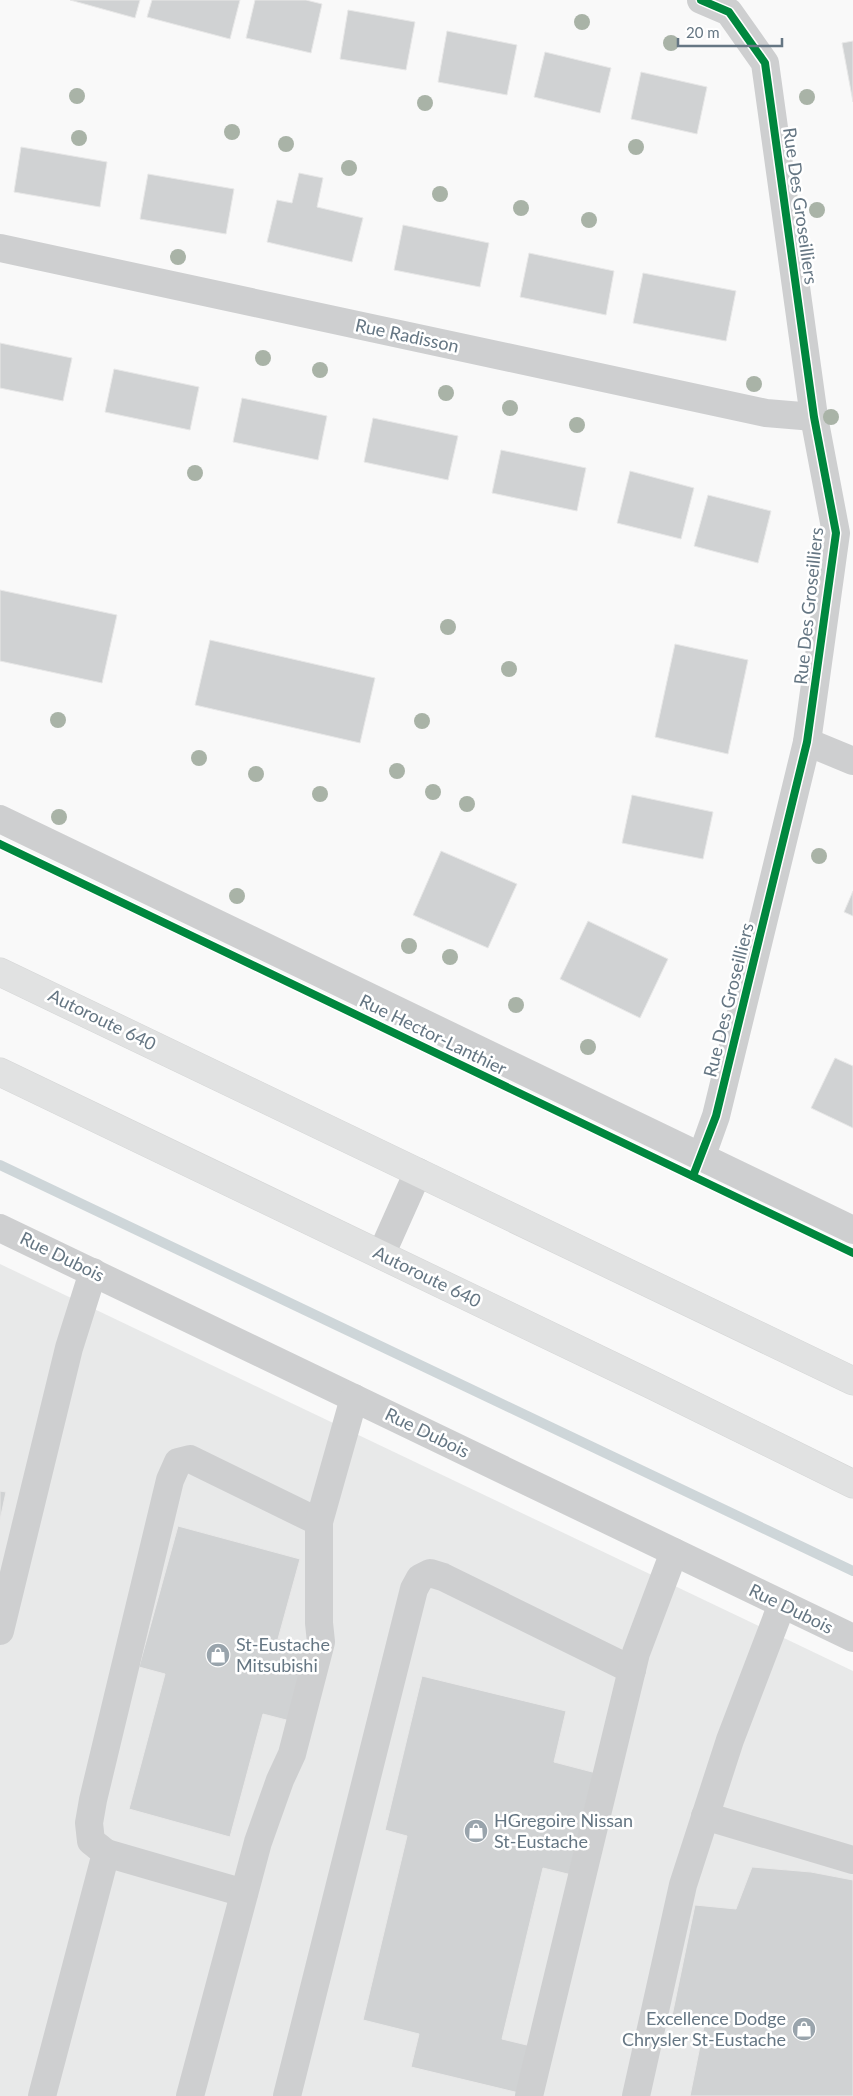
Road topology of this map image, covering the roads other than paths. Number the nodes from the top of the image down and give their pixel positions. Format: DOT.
graph roads {
  1 [pos="701,0"];
  2 [pos="0,248"];
  3 [pos="814,417"];
  4 [pos="808,742"];
  5 [pos="853,761"];
  6 [pos="0,819"];
  7 [pos="0,972"];
  8 [pos="0,1072"];
  9 [pos="701,1158"];
  10 [pos="418,1172"];
  11 [pos="0,1228"];
  12 [pos="853,1230"];
  13 [pos="381,1256"];
  14 [pos="93,1272"];
  15 [pos="853,1381"];
  16 [pos="354,1398"];
  17 [pos="853,1484"];
  18 [pos="319,1522"];
  19 [pos="674,1552"];
  20 [pos="782,1604"];
  21 [pos="0,1631"];
  22 [pos="853,1638"];
  23 [pos="632,1670"];
  24 [pos="705,1816"];
  25 [pos="106,1853"];
  26 [pos="853,1860"];
  27 [pos="244,1893"];
  28 [pos="42,2096"];
  29 [pos="190,2096"];
  30 [pos="287,2096"];
  31 [pos="529,2096"];
  32 [pos="636,2096"];
  1 -- 3 [label="street, Rue Des Groseilliers"];
  2 -- 3 [label="street, Rue Radisson"];
  3 -- 4 [label="street, Rue Des Groseilliers"];
  4 -- 5 [label="street"];
  4 -- 9 [label="street, Rue Des Groseilliers"];
  6 -- 9 [label="street, Rue Hector-Lanthier"];
  7 -- 10 [label="highway, Autoroute 640"];
  8 -- 13 [label="highway, Autoroute 640"];
  9 -- 12 [label="street, Rue Hector-Lanthier"];
  10 -- 13 [label="street"];
  10 -- 15 [label="highway, Autoroute 640"];
  11 -- 14 [label="street, Rue Dubois"];
  13 -- 17 [label="highway, Autoroute 640"];
  14 -- 16 [label="street, Rue Dubois"];
  14 -- 21 [label="street"];
  16 -- 18 [label="street"];
  16 -- 19 [label="street, Rue Dubois"];
  18 -- 25 [label="street"];
  18 -- 27 [label="street"];
  19 -- 20 [label="street, Rue Dubois"];
  19 -- 23 [label="street"];
  20 -- 22 [label="street, Rue Dubois"];
  20 -- 24 [label="street"];
  23 -- 30 [label="street"];
  23 -- 31 [label="street"];
  24 -- 26 [label="street"];
  24 -- 32 [label="street"];
  25 -- 27 [label="street"];
  25 -- 28 [label="street"];
  27 -- 29 [label="street"];
}
